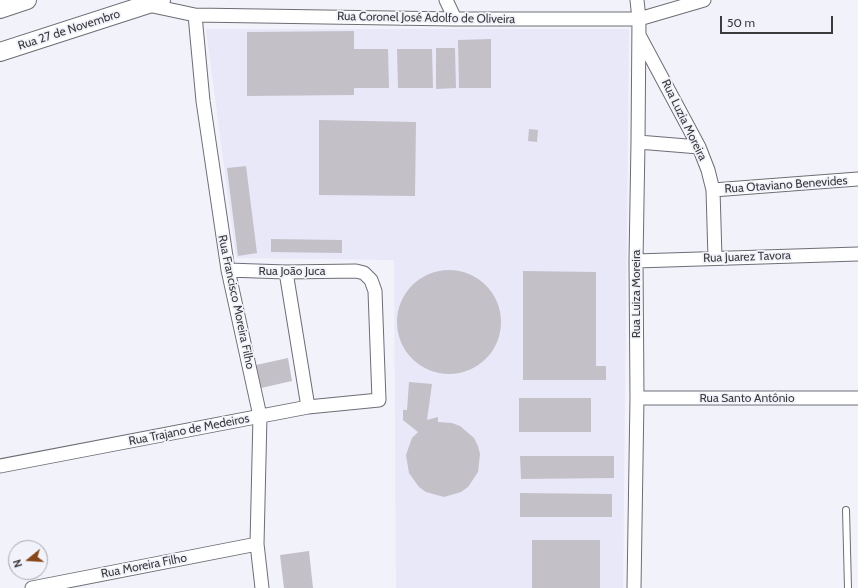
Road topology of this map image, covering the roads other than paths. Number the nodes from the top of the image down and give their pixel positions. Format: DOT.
graph roads {
  1 [pos="27,0"];
  2 [pos="446,0"];
  3 [pos="637,0"];
  4 [pos="704,0"];
  5 [pos="154,2"];
  6 [pos="0,10"];
  7 [pos="195,15"];
  8 [pos="455,19"];
  9 [pos="639,19"];
  10 [pos="639,35"];
  11 [pos="0,52"];
  12 [pos="638,142"];
  13 [pos="700,147"];
  14 [pos="858,179"];
  15 [pos="713,190"];
  16 [pos="858,254"];
  17 [pos="715,258"];
  18 [pos="636,261"];
  19 [pos="228,270"];
  20 [pos="286,272"];
  21 [pos="637,398"];
  22 [pos="858,398"];
  23 [pos="379,400"];
  24 [pos="308,407"];
  25 [pos="260,416"];
  26 [pos="0,466"];
  27 [pos="846,510"];
  28 [pos="256,544"];
  29 [pos="32,588"];
  30 [pos="262,588"];
  31 [pos="634,588"];
  32 [pos="848,588"];
  1 -- 6 [label="main road"];
  2 -- 8 [label="street"];
  3 -- 9 [label="street, Rua Luiza Moreira"];
  4 -- 9 [label="street, Rua Coronel José Adolfo de Oliveira"];
  5 -- 7 [label="street, Rua Coronel José Adolfo de Oliveira"];
  5 -- 11 [label="main road, Rua 27 de Novembro"];
  7 -- 8 [label="street, Rua Coronel José Adolfo de Oliveira"];
  7 -- 19 [label="street, Rua Francisco Moreira Filho"];
  8 -- 9 [label="street, Rua Coronel José Adolfo de Oliveira"];
  9 -- 10 [label="street, Rua Luiza Moreira"];
  10 -- 12 [label="street, Rua Luiza Moreira"];
  10 -- 13 [label="street, Rua Luzia Moreira"];
  12 -- 13 [label="street"];
  12 -- 18 [label="street, Rua Luiza Moreira"];
  13 -- 15 [label="street, Rua Luzia Moreira"];
  14 -- 15 [label="street, Rua Otaviano Benevides"];
  15 -- 17 [label="street, Rua Luzia Moreira"];
  16 -- 17 [label="street, Rua Juarez Tavora"];
  17 -- 18 [label="street, Rua Juarez Tavora"];
  18 -- 21 [label="street, Rua Luiza Moreira"];
  19 -- 20 [label="street, Rua João Juca"];
  19 -- 25 [label="street, Rua Francisco Moreira Filho"];
  20 -- 23 [label="street, Rua João Juca"];
  20 -- 24 [label="street"];
  21 -- 22 [label="street, Rua Santo Antônio"];
  21 -- 31 [label="street, Rua Luiza Moreira"];
  23 -- 24 [label="street, Rua Trajano de Medeiros"];
  24 -- 25 [label="street, Rua Trajano de Medeiros"];
  25 -- 26 [label="street, Rua Trajano de Medeiros"];
  25 -- 28 [label="street, Rua Francisco Moreira Filho"];
  27 -- 32 [label="lane"];
  28 -- 29 [label="street, Rua Moreira Filho"];
  28 -- 30 [label="street, Rua Francisco Moreira Filho"];
}
